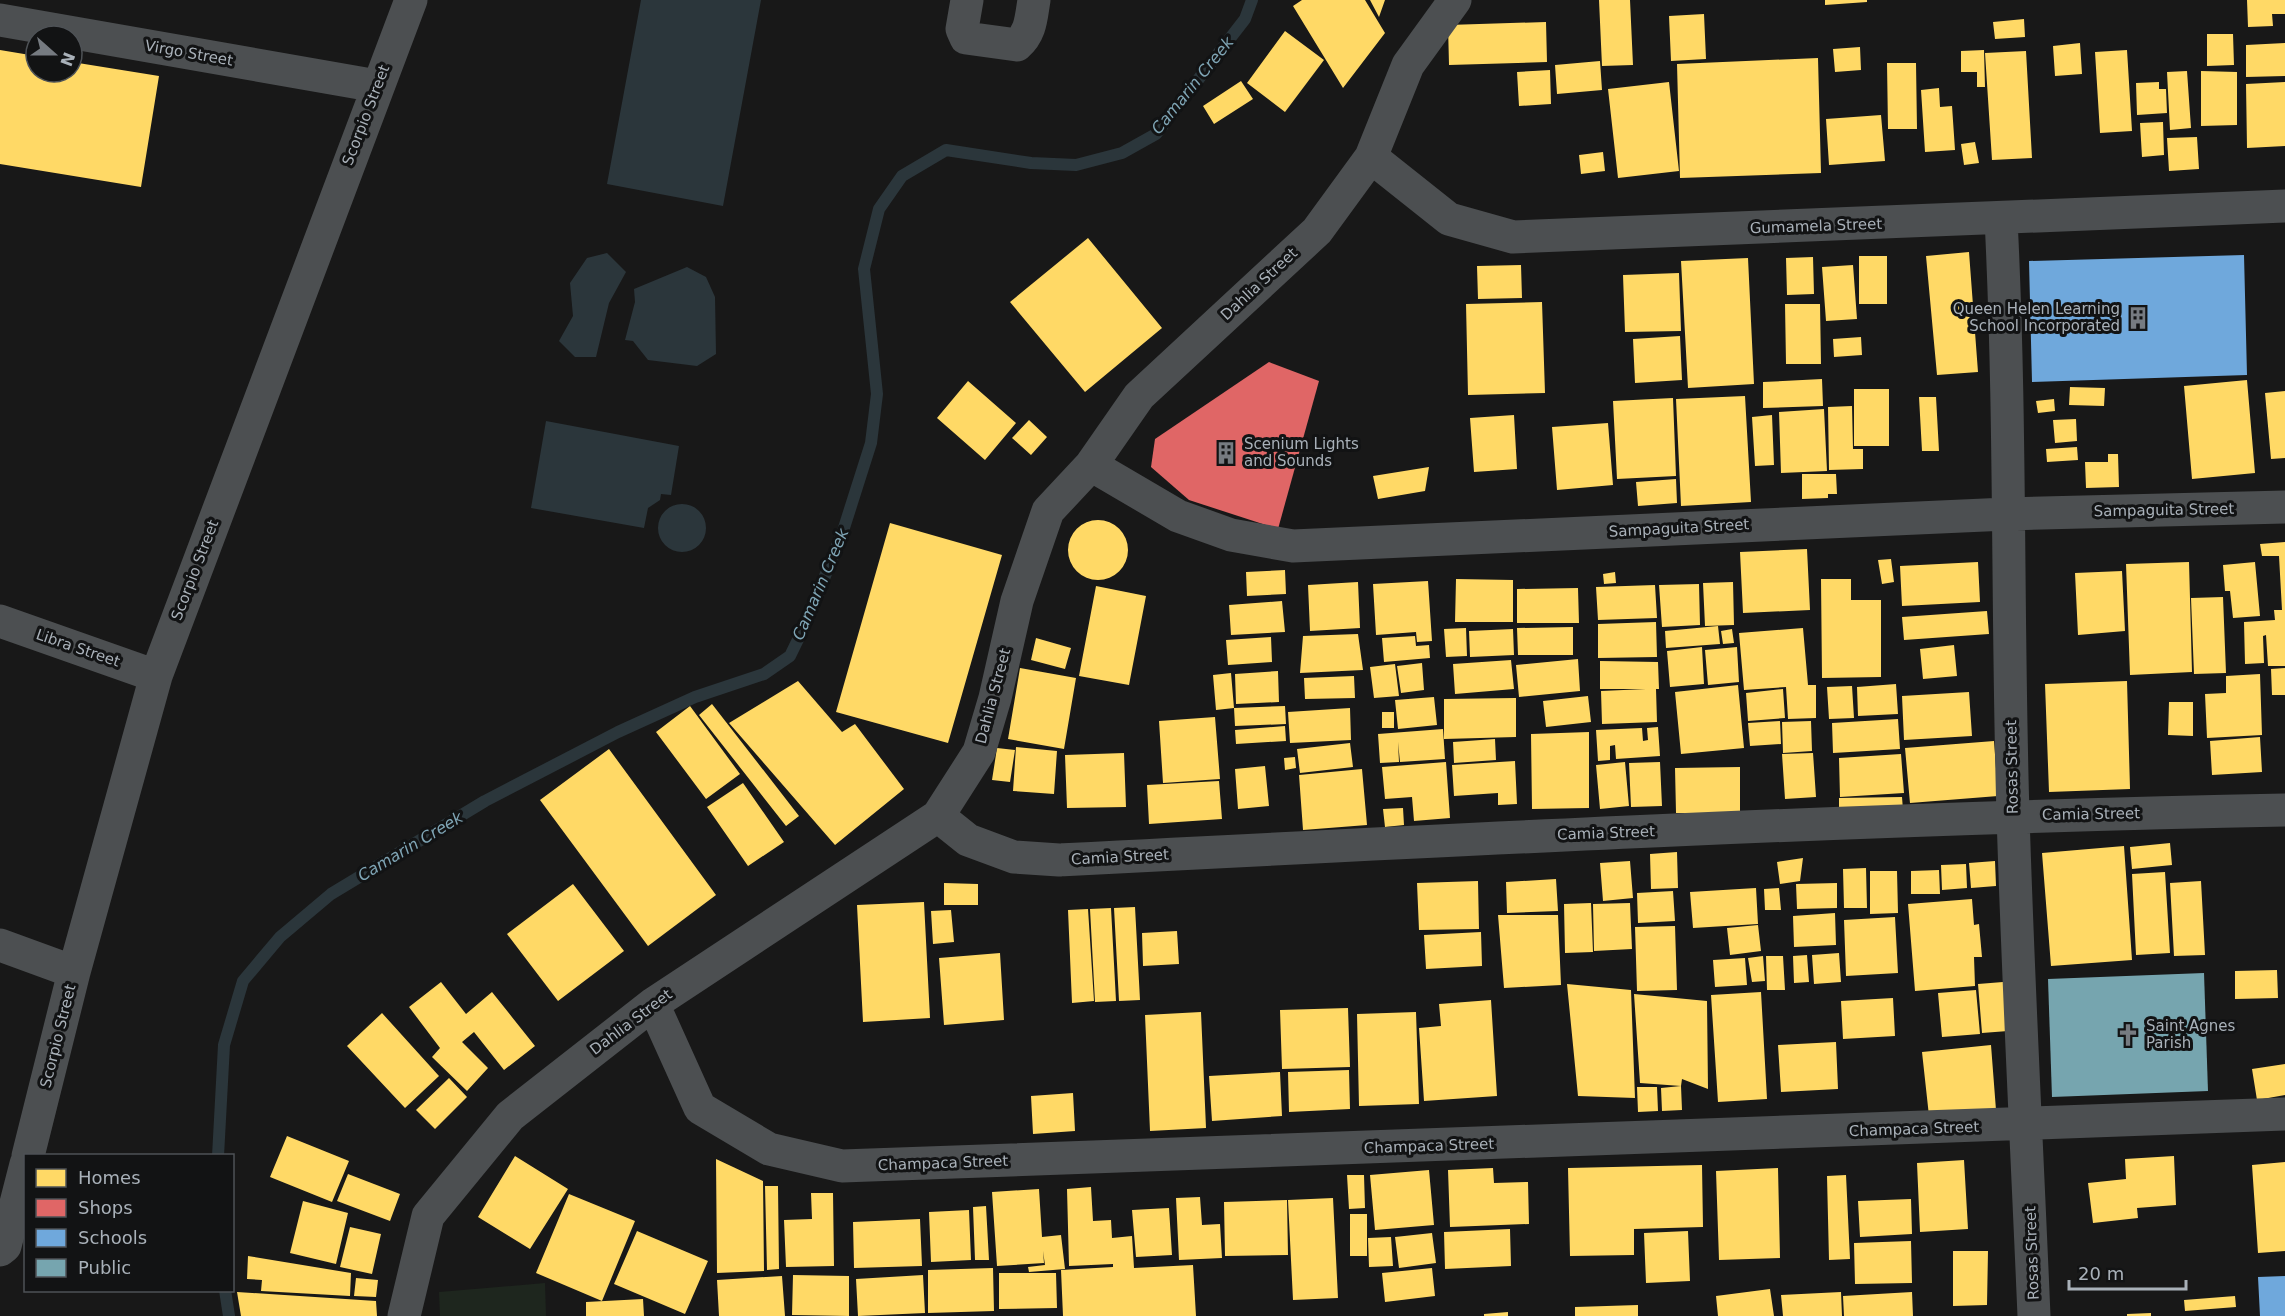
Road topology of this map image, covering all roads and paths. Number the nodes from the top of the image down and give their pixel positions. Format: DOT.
graph roads {
  1 [pos="411,0"];
  2 [pos="967,0"];
  3 [pos="1035,0"];
  4 [pos="1455,0"];
  5 [pos="0,20"];
  6 [pos="377,86"];
  7 [pos="1371,157"];
  8 [pos="2285,207"];
  9 [pos="2001,219"];
  10 [pos="1091,465"];
  11 [pos="2285,507"];
  12 [pos="2007,514"];
  13 [pos="0,621"];
  14 [pos="156,676"];
  15 [pos="2285,810"];
  16 [pos="2013,815"];
  17 [pos="938,816"];
  18 [pos="0,945"];
  19 [pos="74,972"];
  20 [pos="653,1004"];
  21 [pos="2285,1113"];
  22 [pos="2026,1125"];
  23 [pos="28,1154"];
  24 [pos="24,1171"];
  25 [pos="2,1247"];
  26 [pos="404,1316"];
  27 [pos="2034,1316"];
  1 -- 6 [label="street, Scorpio Street"];
  2 -- 3 [label="street"];
  4 -- 7 [label="street, Dahlia Street"];
  5 -- 6 [label="street, Virgo Street"];
  6 -- 14 [label="street, Scorpio Street"];
  7 -- 9 [label="street, Gumamela Street"];
  7 -- 10 [label="street, Dahlia Street"];
  8 -- 9 [label="street, Gumamela Street"];
  9 -- 12 [label="street, Rosas Street"];
  10 -- 12 [label="street, Sampaguita Street"];
  10 -- 17 [label="street, Dahlia Street"];
  11 -- 12 [label="street, Sampaguita Street"];
  12 -- 16 [label="street, Rosas Street"];
  13 -- 14 [label="street, Libra Street"];
  14 -- 19 [label="street, Scorpio Street"];
  15 -- 16 [label="street, Camia Street"];
  16 -- 17 [label="street, Camia Street"];
  16 -- 22 [label="street, Rosas Street"];
  17 -- 20 [label="street, Dahlia Street"];
  18 -- 19 [label="street"];
  19 -- 23 [label="street, Scorpio Street"];
  20 -- 22 [label="street, Champaca Street"];
  20 -- 26 [label="street, Dahlia Street"];
  21 -- 22 [label="street, Champaca Street"];
  22 -- 27 [label="street, Rosas Street"];
  24 -- 25 [label="street"];
}
